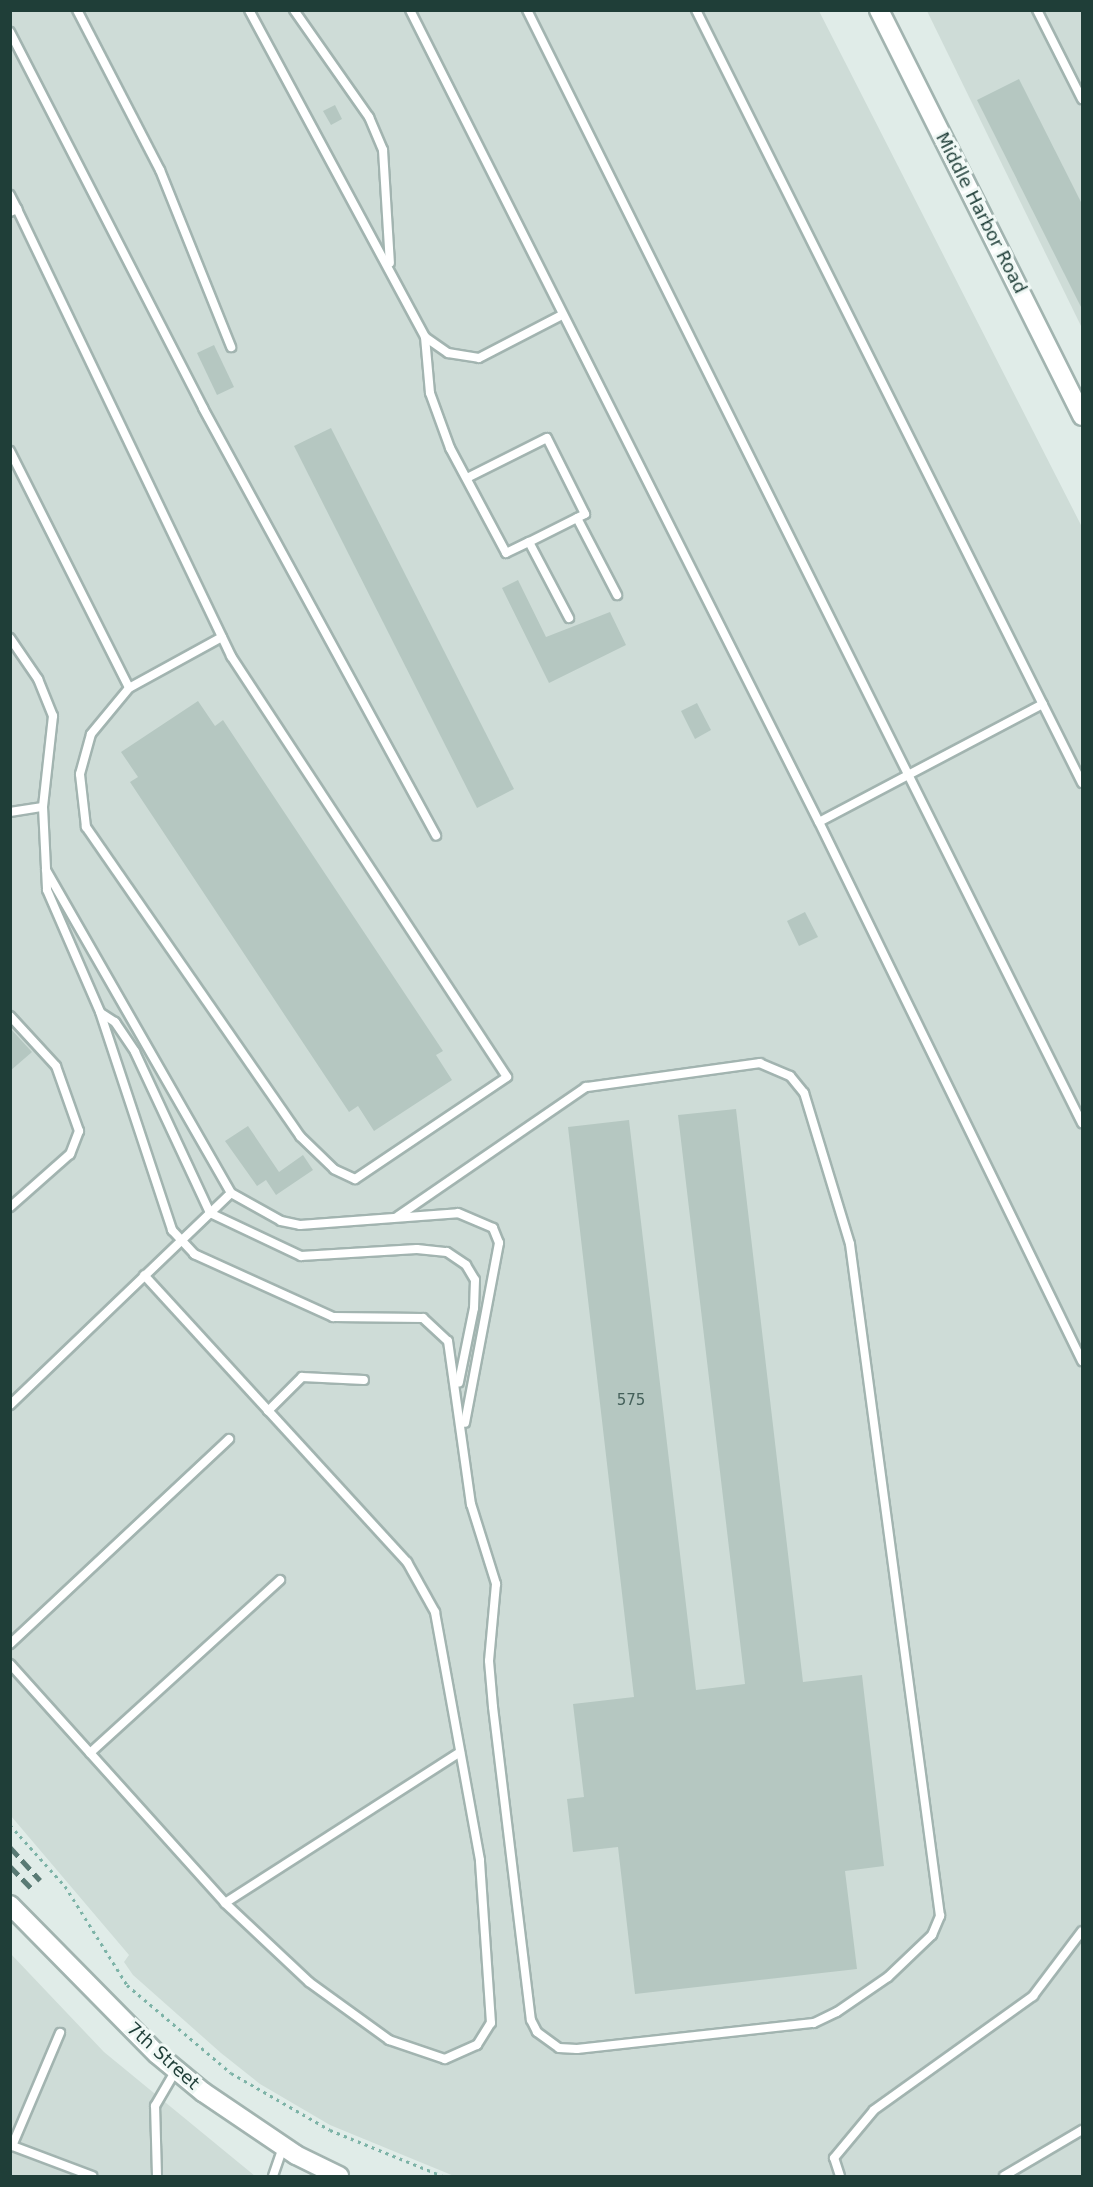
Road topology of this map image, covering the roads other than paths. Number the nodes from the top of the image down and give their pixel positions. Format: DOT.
graph roads {
  1 [pos="77,10"];
  2 [pos="249,10"];
  3 [pos="294,10"];
  4 [pos="410,10"];
  5 [pos="527,10"];
  6 [pos="696,10"];
  7 [pos="879,10"];
  8 [pos="1037,10"];
  9 [pos="10,32"];
  10 [pos="1083,99"];
  11 [pos="10,195"];
  12 [pos="14,211"];
  13 [pos="390,267"];
  14 [pos="560,316"];
  15 [pos="425,337"];
  16 [pos="231,347"];
  17 [pos="1083,416"];
  18 [pos="10,451"];
  19 [pos="468,478"];
  20 [pos="577,518"];
  21 [pos="529,542"];
  22 [pos="617,596"];
  23 [pos="569,618"];
  24 [pos="222,637"];
  25 [pos="10,638"];
  26 [pos="129,687"];
  27 [pos="1043,704"];
  28 [pos="910,771"];
  29 [pos="1083,783"];
  30 [pos="43,807"];
  31 [pos="10,812"];
  32 [pos="819,822"];
  33 [pos="436,836"];
  34 [pos="43,865"];
  35 [pos="100,1012"];
  36 [pos="10,1016"];
  37 [pos="1083,1123"];
  38 [pos="231,1193"];
  39 [pos="10,1207"];
  40 [pos="210,1212"];
  41 [pos="398,1216"];
  42 [pos="179,1241"];
  43 [pos="144,1275"];
  44 [pos="1083,1361"];
  45 [pos="364,1380"];
  46 [pos="457,1390"];
  47 [pos="10,1405"];
  48 [pos="268,1411"];
  49 [pos="229,1439"];
  50 [pos="464,1454"];
  51 [pos="280,1580"];
  52 [pos="10,1644"];
  53 [pos="10,1664"];
  54 [pos="460,1752"];
  55 [pos="90,1753"];
  56 [pos="225,1903"];
  57 [pos="10,1905"];
  58 [pos="1083,1931"];
  59 [pos="60,2033"];
  60 [pos="176,2070"];
  61 [pos="1083,2130"];
  62 [pos="11,2145"];
  63 [pos="283,2146"];
  64 [pos="92,2176"];
  65 [pos="157,2176"];
  66 [pos="273,2176"];
  67 [pos="339,2176"];
  68 [pos="840,2176"];
  69 [pos="1004,2176"];
  1 -- 16 [label="lane"];
  2 -- 13 [label="lane"];
  3 -- 13 [label="lane"];
  4 -- 14 [label="lane"];
  5 -- 28 [label="lane"];
  6 -- 27 [label="lane"];
  7 -- 17 [label="main road, Middle Harbor Road"];
  8 -- 10 [label="lane"];
  9 -- 33 [label="lane"];
  11 -- 12 [label="lane"];
  12 -- 24 [label="lane"];
  13 -- 15 [label="lane"];
  14 -- 15 [label="lane"];
  14 -- 32 [label="lane"];
  15 -- 19 [label="lane"];
  18 -- 26 [label="lane"];
  19 -- 20 [label="lane"];
  19 -- 21 [label="lane"];
  20 -- 21 [label="lane"];
  20 -- 22 [label="lane"];
  21 -- 23 [label="lane"];
  24 -- 26 [label="lane"];
  24 -- 26 [label="lane"];
  25 -- 30 [label="lane"];
  27 -- 28 [label="lane"];
  27 -- 29 [label="lane"];
  28 -- 32 [label="lane"];
  28 -- 37 [label="lane"];
  30 -- 31 [label="lane"];
  30 -- 34 [label="lane"];
  32 -- 44 [label="lane"];
  34 -- 35 [label="lane"];
  34 -- 38 [label="lane"];
  35 -- 40 [label="lane"];
  35 -- 42 [label="lane"];
  36 -- 39 [label="lane"];
  38 -- 40 [label="lane"];
  38 -- 41 [label="lane"];
  40 -- 42 [label="lane"];
  40 -- 46 [label="lane"];
  41 -- 50 [label="lane"];
  41 -- 50 [label="lane"];
  42 -- 43 [label="lane"];
  42 -- 46 [label="lane"];
  43 -- 47 [label="lane"];
  43 -- 48 [label="lane"];
  45 -- 48 [label="lane"];
  46 -- 50 [label="lane"];
  48 -- 54 [label="lane"];
  49 -- 52 [label="lane"];
  51 -- 55 [label="lane"];
  53 -- 55 [label="lane"];
  54 -- 56 [label="lane"];
  54 -- 56 [label="lane"];
  55 -- 56 [label="lane"];
  57 -- 60 [label="main road, 7th Street"];
  58 -- 68 [label="lane"];
  59 -- 62 [label="lane"];
  60 -- 63 [label="main road, 7th Street"];
  60 -- 65 [label="lane"];
  61 -- 69 [label="lane"];
  62 -- 64 [label="lane"];
  63 -- 66 [label="lane"];
  63 -- 67 [label="main road, 7th Street"];
}
